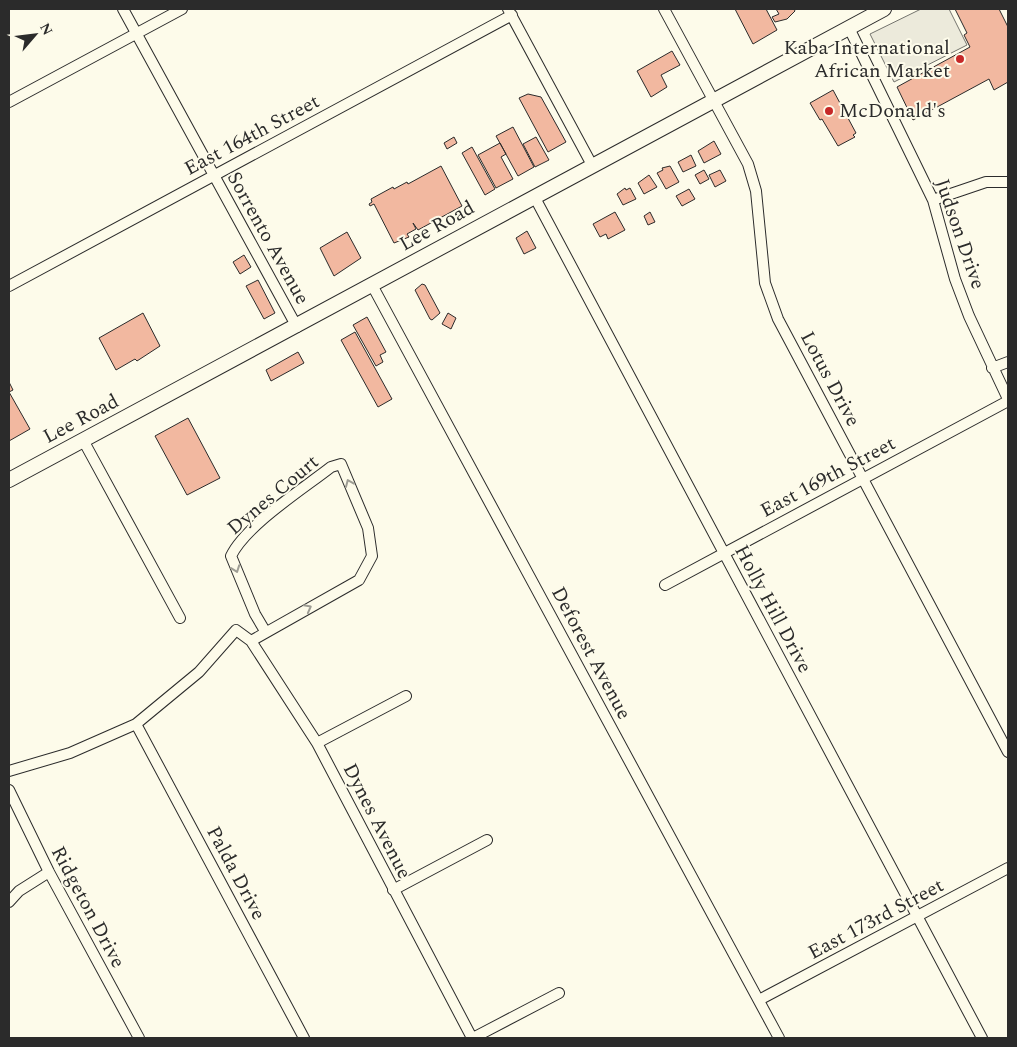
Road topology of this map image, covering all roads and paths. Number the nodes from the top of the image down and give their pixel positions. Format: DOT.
graph roads {
  1 [pos="124,9"];
  2 [pos="182,9"];
  3 [pos="664,9"];
  4 [pos="884,9"];
  5 [pos="510,12"];
  6 [pos="867,13"];
  7 [pos="850,28"];
  8 [pos="137,34"];
  9 [pos="713,101"];
  10 [pos="9,102"];
  11 [pos="592,165"];
  12 [pos="214,175"];
  13 [pos="1008,182"];
  14 [pos="534,196"];
  15 [pos="933,200"];
  16 [pos="372,285"];
  17 [pos="9,286"];
  18 [pos="297,326"];
  19 [pos="1008,362"];
  20 [pos="992,368"];
  21 [pos="1008,400"];
  22 [pos="83,440"];
  23 [pos="863,478"];
  24 [pos="9,480"];
  25 [pos="724,554"];
  26 [pos="665,584"];
  27 [pos="180,618"];
  28 [pos="265,631"];
  29 [pos="251,641"];
  30 [pos="406,696"];
  31 [pos="136,724"];
  32 [pos="317,743"];
  33 [pos="1008,752"];
  34 [pos="9,770"];
  35 [pos="9,790"];
  36 [pos="487,840"];
  37 [pos="1008,868"];
  38 [pos="49,872"];
  39 [pos="392,890"];
  40 [pos="9,902"];
  41 [pos="917,918"];
  42 [pos="559,993"];
  43 [pos="759,1000"];
  44 [pos="139,1038"];
  45 [pos="304,1038"];
  46 [pos="472,1038"];
  47 [pos="779,1038"];
  48 [pos="982,1038"];
  1 -- 8 [label="street, Sorrento Avenue"];
  2 -- 8 [label="street"];
  3 -- 9 [label="street, Lotus Drive"];
  4 -- 6 [label="main road, Lee Road"];
  5 -- 11 [label="street"];
  5 -- 12 [label="street, East 164th Street"];
  6 -- 7 [label="main road, Lee Road"];
  7 -- 9 [label="main road, Lee Road"];
  7 -- 15 [label="street, Judson Drive"];
  8 -- 10 [label="street"];
  8 -- 12 [label="street, Sorrento Avenue"];
  9 -- 11 [label="main road, Lee Road"];
  9 -- 23 [label="street, Lotus Drive"];
  11 -- 14 [label="main road, Lee Road"];
  12 -- 17 [label="street, East 164th Street"];
  12 -- 18 [label="street, Sorrento Avenue"];
  13 -- 15 [label="street"];
  14 -- 16 [label="main road, Lee Road"];
  14 -- 25 [label="street, Holly Hill Drive"];
  15 -- 20 [label="street, Judson Drive"];
  16 -- 18 [label="main road, Lee Road"];
  16 -- 43 [label="street, Deforest Avenue"];
  18 -- 22 [label="main road, Lee Road"];
  19 -- 20 [label="street"];
  20 -- 21 [label="street, Judson Drive"];
  21 -- 23 [label="street, East 169th Street"];
  22 -- 24 [label="main road, Lee Road"];
  22 -- 27 [label="street"];
  23 -- 25 [label="street, East 169th Street"];
  23 -- 33 [label="street, Lotus Drive"];
  25 -- 26 [label="street, East 169th Street"];
  25 -- 41 [label="street, Holly Hill Drive"];
  28 -- 28 [label="street, Dynes Court, one-way"];
  28 -- 29 [label="street, Dynes Court"];
  29 -- 31 [label="street, Dynes Avenue"];
  29 -- 32 [label="street, Dynes Avenue"];
  30 -- 32 [label="street"];
  31 -- 34 [label="street"];
  31 -- 45 [label="street, Palda Drive"];
  32 -- 39 [label="street, Dynes Avenue"];
  35 -- 38 [label="street, Ridgeton Drive"];
  36 -- 39 [label="street"];
  37 -- 41 [label="street, East 173rd Street"];
  38 -- 40 [label="street"];
  38 -- 44 [label="street, Ridgeton Drive"];
  39 -- 46 [label="street, Dynes Avenue"];
  41 -- 43 [label="street, East 173rd Street"];
  41 -- 48 [label="street, Holly Hill Drive"];
  42 -- 46 [label="street"];
  43 -- 47 [label="street, Deforest Avenue"];
}
